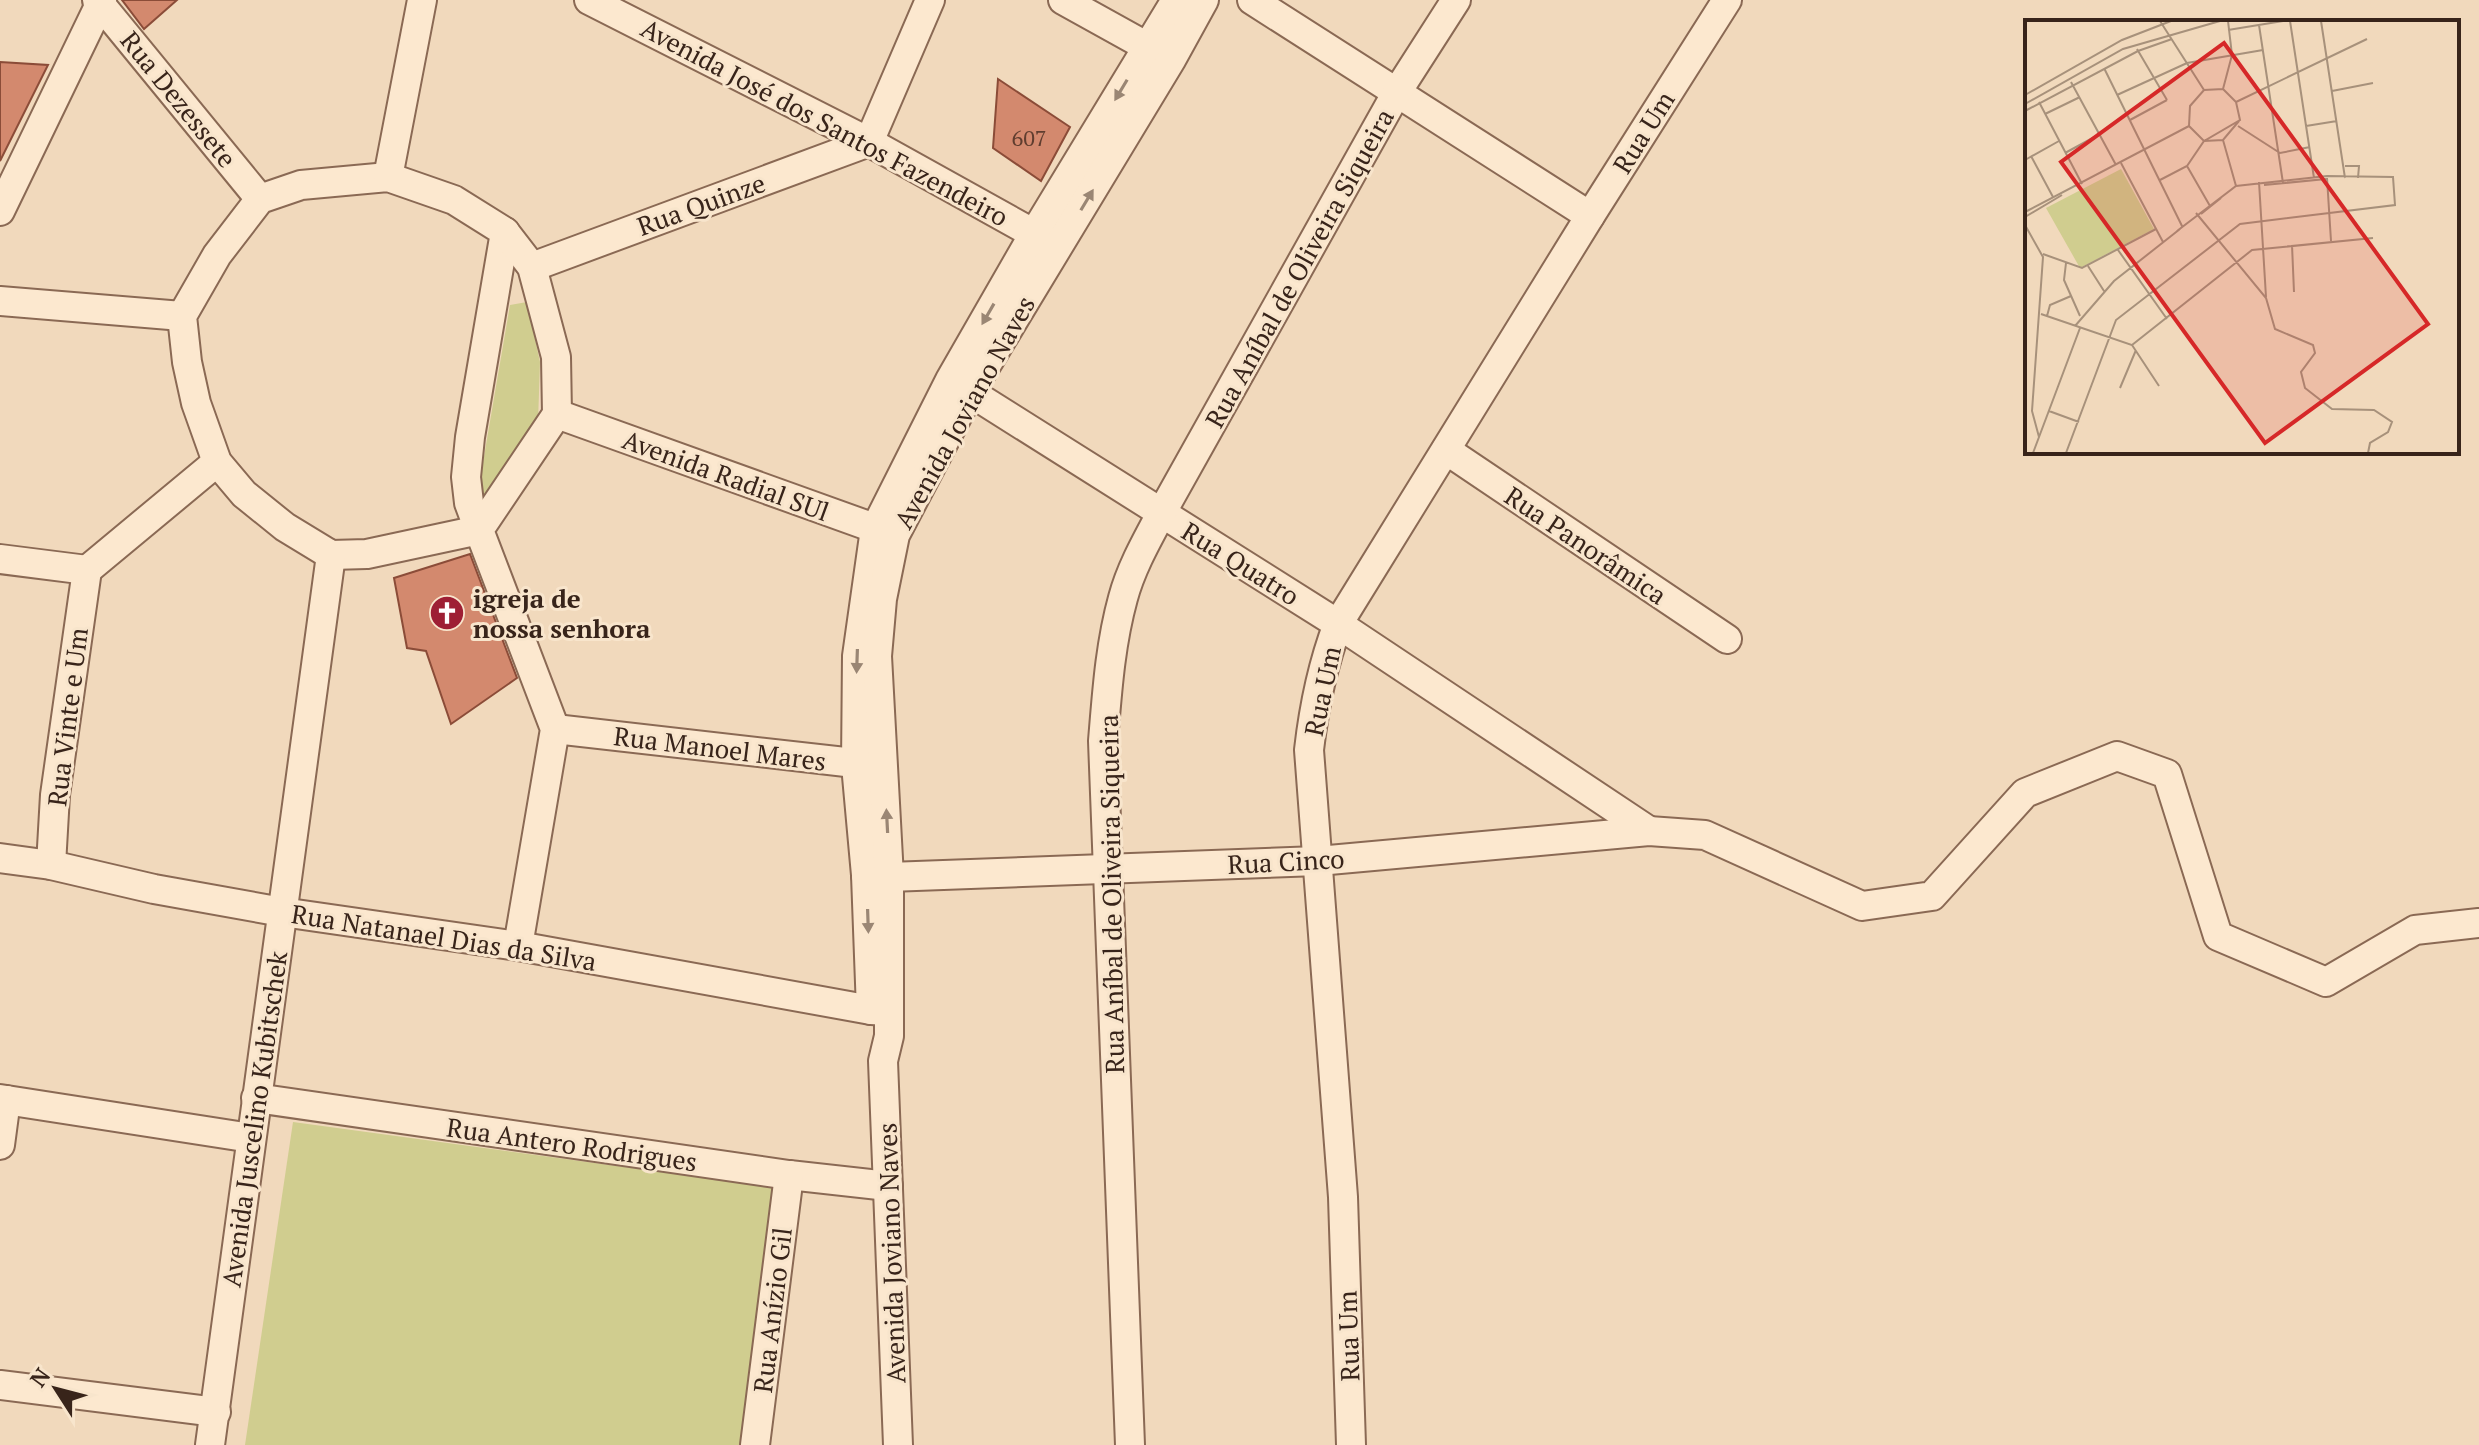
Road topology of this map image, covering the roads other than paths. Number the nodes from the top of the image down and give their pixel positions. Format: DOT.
graph roads {
  1 [pos="422,0"];
  2 [pos="589,0"];
  3 [pos="930,0"];
  4 [pos="1063,0"];
  5 [pos="1176,0"];
  6 [pos="1204,0"];
  7 [pos="1252,0"];
  8 [pos="1456,0"];
  9 [pos="1727,0"];
  10 [pos="100,1"];
  11 [pos="1159,53"];
  12 [pos="1397,92"];
  13 [pos="869,142"];
  14 [pos="388,177"];
  15 [pos="260,199"];
  16 [pos="0,211"];
  17 [pos="1590,216"];
  18 [pos="505,232"];
  19 [pos="1035,232"];
  20 [pos="1058,248"];
  21 [pos="532,267"];
  22 [pos="0,301"];
  23 [pos="182,316"];
  24 [pos="960,386"];
  25 [pos="557,414"];
  26 [pos="1446,450"];
  27 [pos="217,462"];
  28 [pos="1162,512"];
  29 [pos="479,530"];
  30 [pos="885,532"];
  31 [pos="331,555"];
  32 [pos="0,559"];
  33 [pos="87,570"];
  34 [pos="1338,624"];
  35 [pos="1727,639"];
  36 [pos="555,729"];
  37 [pos="856,765"];
  38 [pos="884,765"];
  39 [pos="1649,831"];
  40 [pos="0,858"];
  41 [pos="1318,861"];
  42 [pos="51,865"];
  43 [pos="1107,867"];
  44 [pos="878,876"];
  45 [pos="282,912"];
  46 [pos="2479,923"];
  47 [pos="518,946"];
  48 [pos="880,1011"];
  49 [pos="256,1098"];
  50 [pos="3,1099"];
  51 [pos="251,1138"];
  52 [pos="0,1145"];
  53 [pos="789,1175"];
  54 [pos="888,1186"];
  55 [pos="0,1385"];
  56 [pos="216,1412"];
  57 [pos="210,1445"];
  58 [pos="755,1445"];
  59 [pos="898,1445"];
  60 [pos="1130,1445"];
  61 [pos="1351,1445"];
  1 -- 14 [label="street"];
  2 -- 13 [label="street, Avenida José dos Santos Fazendeiro"];
  3 -- 13 [label="street"];
  4 -- 11 [label="street"];
  5 -- 11 [label="street, Avenida Joviano Naves"];
  6 -- 11 [label="street, Avenida Joviano Naves"];
  7 -- 12 [label="street"];
  8 -- 12 [label="street, Rua Aníbal de Oliveira Siqueira"];
  9 -- 17 [label="street, Rua Um"];
  10 -- 15 [label="street, Rua Dezessete"];
  10 -- 16 [label="street"];
  11 -- 19 [label="street, Avenida Joviano Naves, one-way"];
  20 -- 11 [label="street, Avenida Joviano Naves, one-way"];
  12 -- 17 [label="street"];
  12 -- 28 [label="street, Rua Aníbal de Oliveira Siqueira"];
  13 -- 19 [label="street, Avenida José dos Santos Fazendeiro"];
  13 -- 21 [label="street, Rua Quinze"];
  14 -- 15 [label="street"];
  14 -- 18 [label="street"];
  15 -- 23 [label="street"];
  17 -- 26 [label="street, Rua Um"];
  18 -- 21 [label="street"];
  18 -- 29 [label="street"];
  19 -- 20 [label="street, Avenida José dos Santos Fazendeiro"];
  19 -- 24 [label="street, Avenida Joviano Naves, one-way"];
  20 -- 24 [label="street, Avenida Joviano Naves"];
  21 -- 25 [label="street"];
  22 -- 23 [label="street"];
  23 -- 27 [label="street"];
  24 -- 28 [label="street, Rua Quatro"];
  24 -- 30 [label="street, Avenida Joviano Naves"];
  25 -- 29 [label="street"];
  25 -- 30 [label="street, Avenida Radial SUl"];
  26 -- 34 [label="street, Rua Um"];
  26 -- 35 [label="street, Rua Panorâmica"];
  27 -- 31 [label="street"];
  27 -- 33 [label="street"];
  28 -- 34 [label="street, Rua Quatro"];
  28 -- 43 [label="street, Rua Aníbal de Oliveira Siqueira"];
  29 -- 31 [label="street"];
  29 -- 36 [label="street"];
  30 -- 37 [label="street, Avenida Joviano Naves, one-way"];
  30 -- 38 [label="street, Avenida Joviano Naves"];
  31 -- 45 [label="street, Avenida Juscelino Kubitschek"];
  32 -- 33 [label="street"];
  33 -- 42 [label="street, Rua Vinte e Um"];
  34 -- 39 [label="street, Rua Quatro"];
  34 -- 41 [label="street, Rua Um"];
  36 -- 37 [label="street, Rua Manoel Mares"];
  36 -- 47 [label="street"];
  37 -- 38 [label="street, Rua Manoel Mares"];
  37 -- 44 [label="street, Avenida Joviano Naves"];
  44 -- 38 [label="street, Avenida Joviano Naves, one-way"];
  39 -- 41 [label="street, Rua Cinco"];
  39 -- 46 [label="street, Rua Cinco"];
  40 -- 42 [label="street, Rua Natanael Dias da Silva"];
  41 -- 43 [label="street, Rua Cinco"];
  41 -- 61 [label="street, Rua Um"];
  42 -- 45 [label="street, Rua Natanael Dias da Silva"];
  43 -- 44 [label="street, Rua Cinco"];
  43 -- 60 [label="street, Rua Aníbal de Oliveira Siqueira"];
  44 -- 48 [label="street, Avenida Joviano Naves"];
  45 -- 47 [label="street, Rua Natanael Dias da Silva"];
  45 -- 49 [label="street, Avenida Juscelino Kubitschek"];
  47 -- 48 [label="street, Rua Natanael Dias da Silva"];
  48 -- 54 [label="street, Avenida Joviano Naves"];
  49 -- 51 [label="street, Avenida Juscelino Kubitschek"];
  49 -- 53 [label="street, Rua Antero Rodrigues"];
  50 -- 51 [label="street"];
  50 -- 52 [label="street"];
  51 -- 56 [label="street, Avenida Juscelino Kubitschek"];
  53 -- 54 [label="street, Rua Antero Rodrigues"];
  53 -- 58 [label="street, Rua Anízio Gil"];
  54 -- 59 [label="street, Avenida Joviano Naves"];
  55 -- 56 [label="street"];
  56 -- 57 [label="street, Avenida Juscelino Kubitschek"];
}
